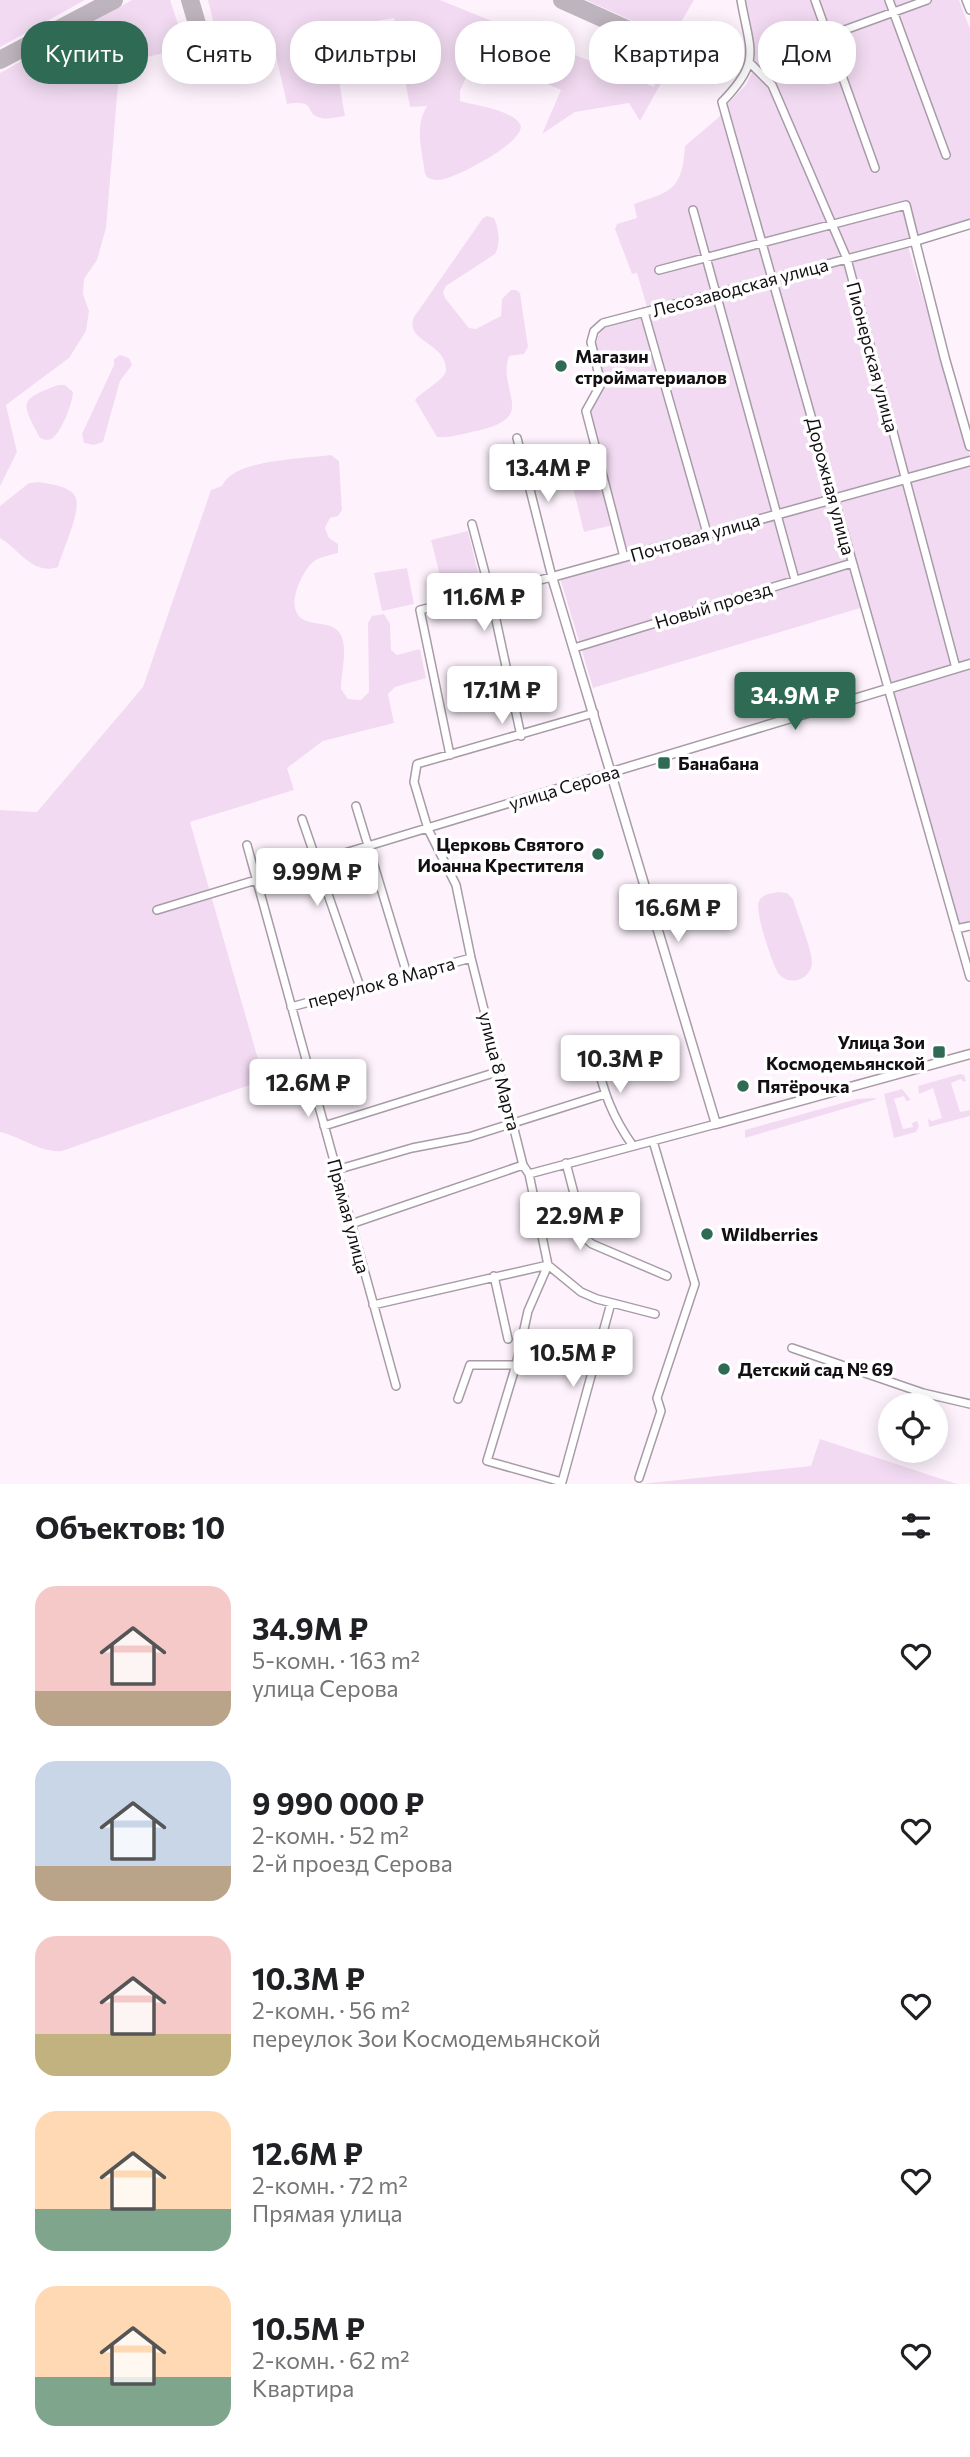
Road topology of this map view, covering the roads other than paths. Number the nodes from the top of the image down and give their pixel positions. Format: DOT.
graph roads {
  1 [pos="741,0"];
  2 [pos="815,0"];
  3 [pos="889,0"];
  4 [pos="927,0"];
  5 [pos="966,0"];
  6 [pos="970,10"];
  7 [pos="894,12"];
  8 [pos="823,21"];
  9 [pos="856,26"];
  10 [pos="750,63"];
  11 [pos="845,84"];
  12 [pos="946,155"];
  13 [pos="875,168"];
  14 [pos="693,210"];
  15 [pos="832,224"];
  16 [pos="970,224"];
  17 [pos="915,241"];
  18 [pos="763,242"];
  19 [pos="708,258"];
  20 [pos="846,258"];
  21 [pos="659,270"];
  22 [pos="774,278"];
  23 [pos="716,295"];
  24 [pos="644,312"];
  25 [pos="517,438"];
  26 [pos="970,446"];
  27 [pos="970,461"];
  28 [pos="906,478"];
  29 [pos="835,498"];
  30 [pos="776,514"];
  31 [pos="472,524"];
  32 [pos="707,533"];
  33 [pos="624,557"];
  34 [pos="852,563"];
  35 [pos="552,577"];
  36 [pos="795,580"];
  37 [pos="490,592"];
  38 [pos="574,648"];
  39 [pos="970,664"];
  40 [pos="956,668"];
  41 [pos="887,689"];
  42 [pos="594,713"];
  43 [pos="521,736"];
  44 [pos="450,755"];
  45 [pos="612,772"];
  46 [pos="356,806"];
  47 [pos="302,819"];
  48 [pos="428,829"];
  49 [pos="247,845"];
  50 [pos="369,846"];
  51 [pos="316,862"];
  52 [pos="256,880"];
  53 [pos="157,910"];
  54 [pos="970,926"];
  55 [pos="956,929"];
  56 [pos="471,958"];
  57 [pos="407,974"];
  58 [pos="970,977"];
  59 [pos="360,987"];
  60 [pos="291,1007"];
  61 [pos="593,1051"];
  62 [pos="970,1054"];
  63 [pos="500,1071"];
  64 [pos="605,1094"];
  65 [pos="513,1123"];
  66 [pos="716,1124"];
  67 [pos="324,1126"];
  68 [pos="653,1141"];
  69 [pos="633,1146"];
  70 [pos="566,1163"];
  71 [pos="523,1165"];
  72 [pos="336,1170"];
  73 [pos="529,1174"];
  74 [pos="351,1224"];
  75 [pos="548,1265"];
  76 [pos="494,1276"];
  77 [pos="667,1276"];
  78 [pos="611,1303"];
  79 [pos="373,1305"];
  80 [pos="655,1314"];
  81 [pos="508,1339"];
  82 [pos="792,1348"];
  83 [pos="516,1365"];
  84 [pos="396,1387"];
  85 [pos="458,1399"];
  86 [pos="970,1404"];
  87 [pos="639,1479"];
  1 -- 10 [label="street"];
  2 -- 8 [label="street"];
  3 -- 7 [label="street"];
  4 -- 7 [label="street"];
  5 -- 6 [label="street"];
  7 -- 9 [label="street"];
  7 -- 12 [label="street"];
  10 -- 15 [label="street, Пионерская улица"];
  10 -- 18 [label="street, Дорожная улица"];
  11 -- 13 [label="street"];
  14 -- 19 [label="street"];
  15 -- 17 [label="street"];
  15 -- 18 [label="street"];
  15 -- 20 [label="street, Пионерская улица"];
  16 -- 17 [label="street, Лесозаводская улица"];
  17 -- 20 [label="street, Лесозаводская улица"];
  17 -- 26 [label="street"];
  18 -- 19 [label="street"];
  18 -- 22 [label="street, Дорожная улица"];
  19 -- 21 [label="street"];
  19 -- 23 [label="street"];
  20 -- 22 [label="street, Лесозаводская улица"];
  20 -- 28 [label="street, Пионерская улица"];
  22 -- 23 [label="street, Лесозаводская улица"];
  22 -- 29 [label="street, Дорожная улица"];
  23 -- 24 [label="street, Лесозаводская улица"];
  23 -- 30 [label="street"];
  24 -- 32 [label="street"];
  24 -- 33 [label="street, Лесозаводская улица"];
  25 -- 35 [label="street"];
  27 -- 28 [label="street, Почтовая улица"];
  28 -- 29 [label="street, Почтовая улица"];
  28 -- 40 [label="street, Пионерская улица"];
  29 -- 30 [label="street, Почтовая улица"];
  29 -- 34 [label="street, Дорожная улица"];
  30 -- 32 [label="street, Почтовая улица"];
  30 -- 36 [label="street"];
  31 -- 37 [label="street"];
  32 -- 33 [label="street, Почтовая улица"];
  33 -- 35 [label="street, Почтовая улица"];
  34 -- 36 [label="street, Новый проезд"];
  34 -- 41 [label="street, Дорожная улица"];
  35 -- 37 [label="street, Почтовая улица"];
  35 -- 38 [label="street"];
  36 -- 38 [label="street, Новый проезд"];
  37 -- 43 [label="street"];
  37 -- 44 [label="street, Почтовая улица"];
  38 -- 42 [label="street"];
  39 -- 40 [label="street, улица Серова"];
  40 -- 41 [label="street, улица Серова"];
  41 -- 45 [label="street, улица Серова"];
  41 -- 55 [label="street, Дорожная улица"];
  42 -- 43 [label="street"];
  42 -- 45 [label="street"];
  43 -- 44 [label="street"];
  44 -- 48 [label="street, улица 8 Марта"];
  45 -- 48 [label="street, улица Серова"];
  45 -- 66 [label="street"];
  46 -- 50 [label="street"];
  47 -- 51 [label="street"];
  48 -- 50 [label="street, улица Серова"];
  48 -- 56 [label="street, улица 8 Марта"];
  49 -- 52 [label="street, Прямая улица"];
  50 -- 51 [label="street, улица Серова"];
  50 -- 57 [label="street"];
  51 -- 52 [label="street, улица Серова"];
  51 -- 59 [label="street"];
  52 -- 53 [label="street, улица Серова"];
  52 -- 60 [label="street, Прямая улица"];
  54 -- 55 [label="street"];
  55 -- 58 [label="street, Дорожная улица"];
  56 -- 57 [label="street, переулок 8 Марта"];
  56 -- 63 [label="street, улица 8 Марта"];
  57 -- 59 [label="street, переулок 8 Марта"];
  59 -- 60 [label="street, переулок 8 Марта"];
  60 -- 67 [label="street, Прямая улица"];
  61 -- 64 [label="street"];
  62 -- 66 [label="street"];
  63 -- 65 [label="street, улица 8 Марта"];
  63 -- 67 [label="street"];
  64 -- 65 [label="street"];
  64 -- 69 [label="street"];
  65 -- 71 [label="street, улица 8 Марта"];
  65 -- 72 [label="street"];
  66 -- 68 [label="street"];
  67 -- 72 [label="street, Прямая улица"];
  68 -- 69 [label="street"];
  68 -- 87 [label="street"];
  69 -- 70 [label="street"];
  70 -- 73 [label="street"];
  70 -- 77 [label="street"];
  71 -- 73 [label="street, улица 8 Марта"];
  71 -- 74 [label="street"];
  72 -- 74 [label="street, Прямая улица"];
  73 -- 75 [label="street, улица 8 Марта"];
  74 -- 79 [label="street, Прямая улица"];
  75 -- 76 [label="street"];
  75 -- 78 [label="street"];
  75 -- 83 [label="street"];
  76 -- 79 [label="street"];
  76 -- 81 [label="street"];
  78 -- 80 [label="street"];
  78 -- 83 [label="street"];
  79 -- 84 [label="street, Прямая улица"];
  82 -- 86 [label="street"];
  83 -- 85 [label="street"];
}
